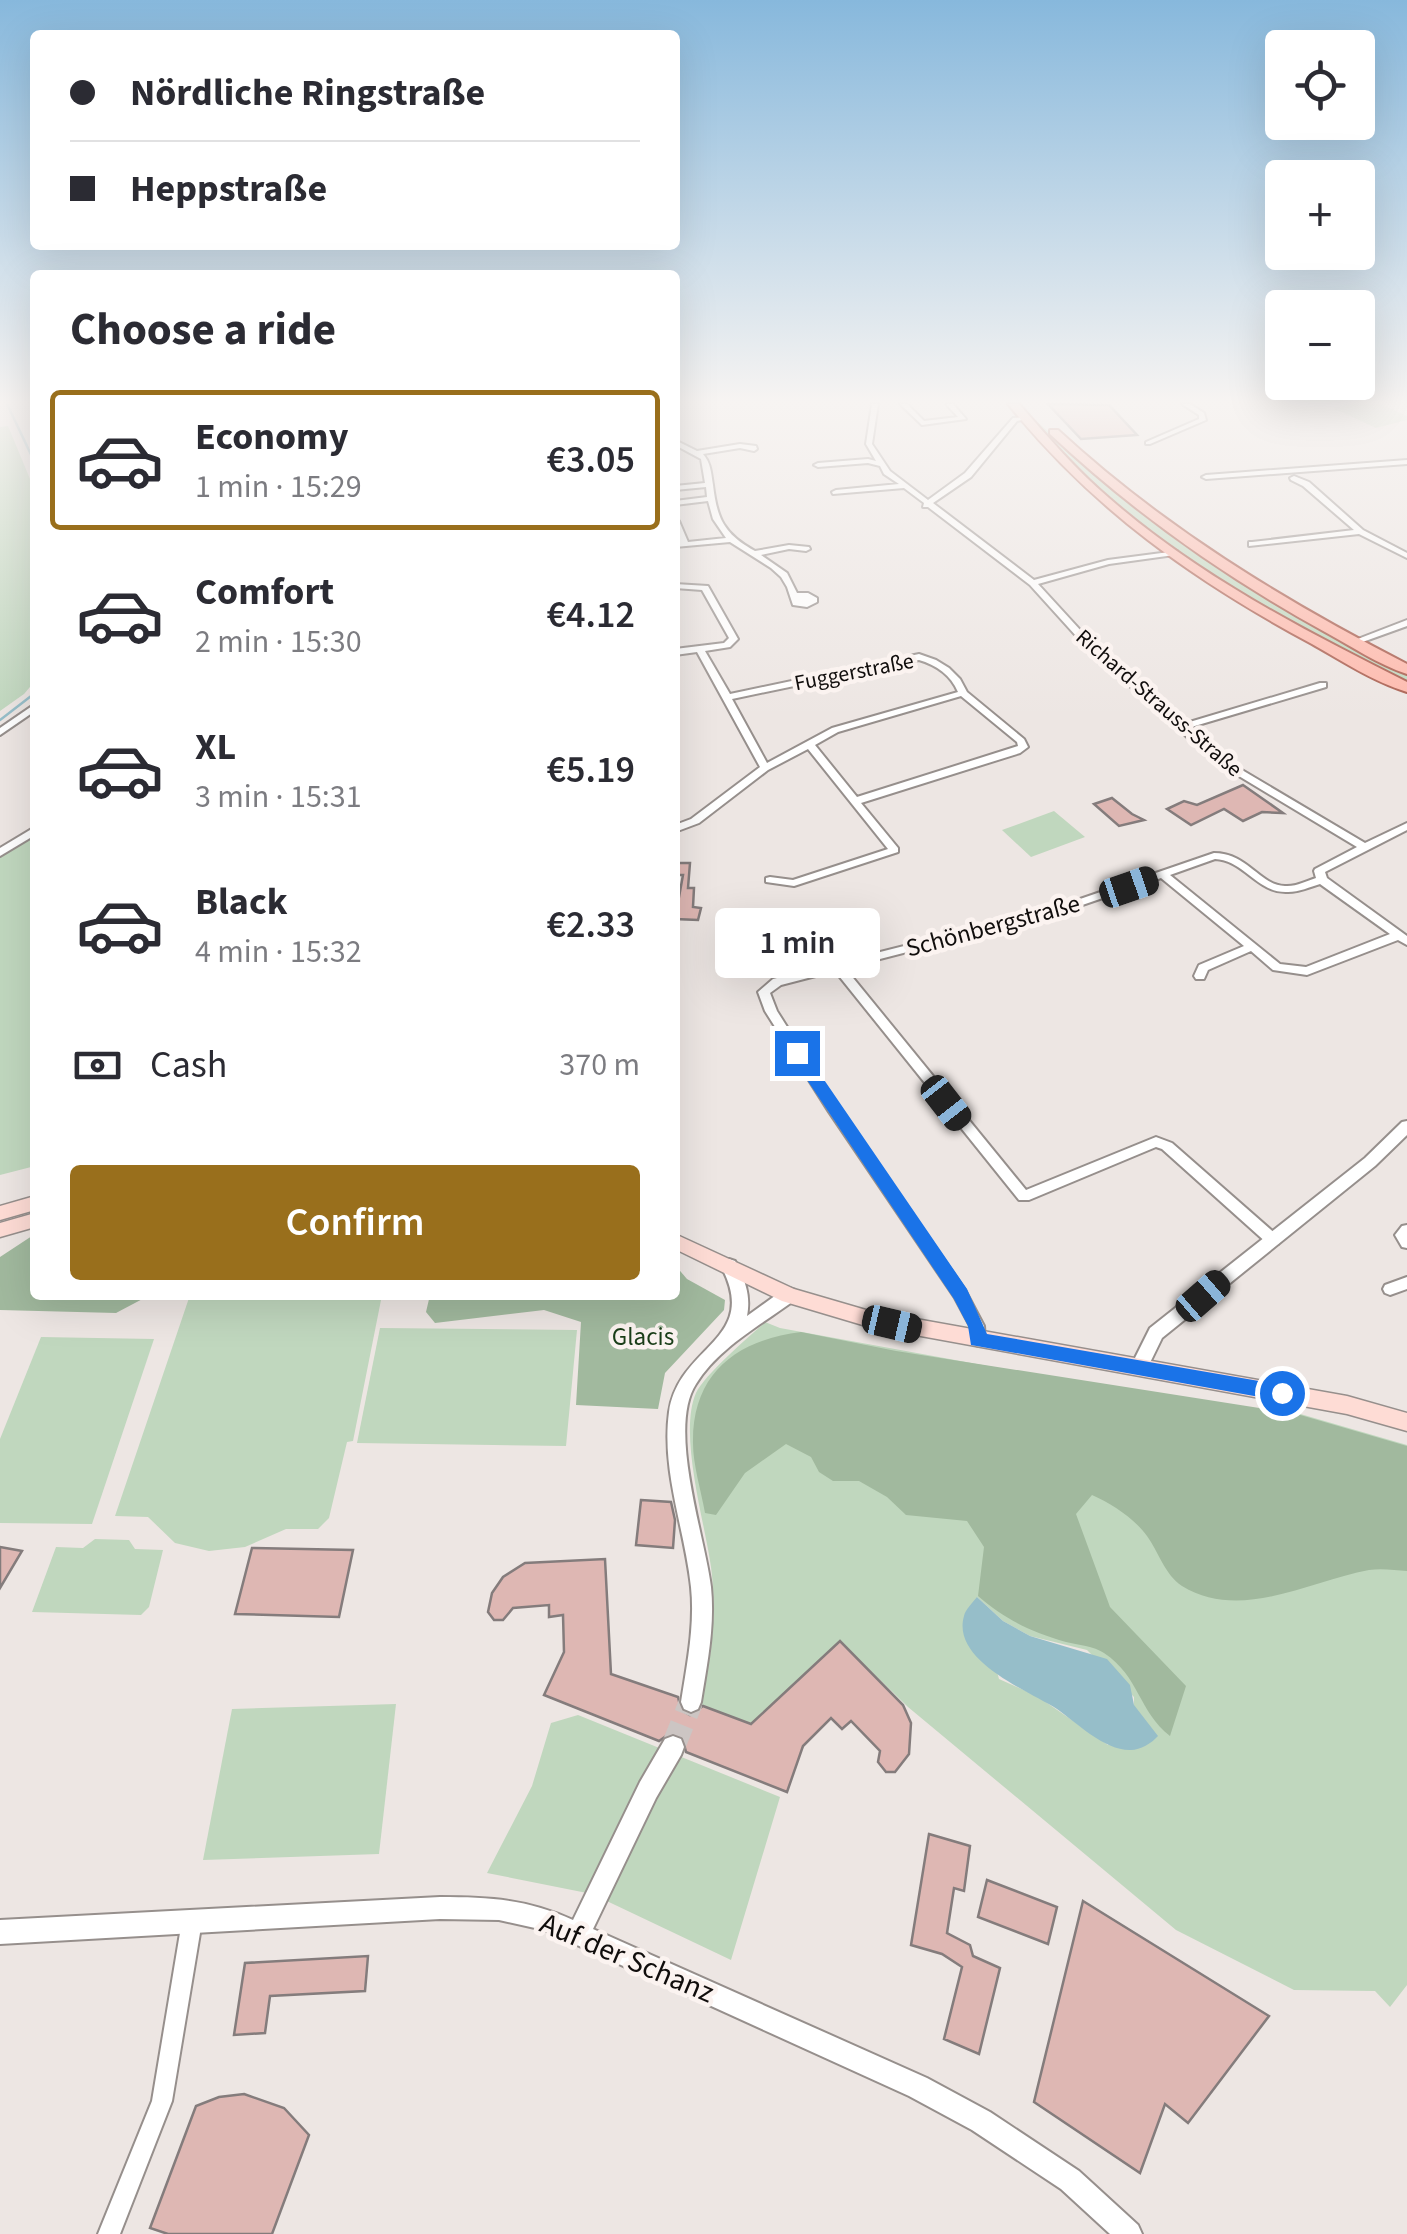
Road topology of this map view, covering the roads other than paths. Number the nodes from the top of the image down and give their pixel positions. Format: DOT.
graph roads {
  1 [pos="714,508"];
  2 [pos="931,508"];
  3 [pos="1115,508"];
  4 [pos="1141,508"];
  5 [pos="1333,508"];
  6 [pos="1360,532"];
  7 [pos="730,540"];
  8 [pos="680,544"];
  9 [pos="1252,544"];
  10 [pos="806,548"];
  11 [pos="754,553"];
  12 [pos="1174,553"];
  13 [pos="1407,556"];
  14 [pos="1033,582"];
  15 [pos="680,586"];
  16 [pos="794,596"];
  17 [pos="1407,623"];
  18 [pos="1354,642"];
  19 [pos="700,648"];
  20 [pos="680,651"];
  21 [pos="1407,670"];
  22 [pos="1323,684"];
  23 [pos="1407,688"];
  24 [pos="963,694"];
  25 [pos="727,697"];
  26 [pos="30,711"];
  27 [pos="1182,727"];
  28 [pos="0,732"];
  29 [pos="809,744"];
  30 [pos="765,768"];
  31 [pos="856,801"];
  32 [pos="1407,826"];
  33 [pos="680,827"];
  34 [pos="30,833"];
  35 [pos="0,840"];
  36 [pos="14,844"];
  37 [pos="1364,847"];
  38 [pos="0,853"];
  39 [pos="1164,875"];
  40 [pos="770,880"];
  41 [pos="1322,880"];
  42 [pos="1403,938"];
  43 [pos="1250,947"];
  44 [pos="838,966"];
  45 [pos="1200,976"];
  46 [pos="1407,1126"];
  47 [pos="30,1204"];
  48 [pos="0,1213"];
  49 [pos="30,1221"];
  50 [pos="0,1230"];
  51 [pos="1274,1240"];
  52 [pos="680,1242"];
  53 [pos="729,1266"];
  54 [pos="1407,1283"];
  55 [pos="1390,1289"];
  56 [pos="789,1294"];
  57 [pos="978,1340"];
  58 [pos="726,1344"];
  59 [pos="1139,1368"];
  60 [pos="1407,1422"];
  61 [pos="686,1700"];
  62 [pos="668,1745"];
  63 [pos="192,1921"];
  64 [pos="0,1932"];
  65 [pos="578,1934"];
  66 [pos="109,2234"];
  67 [pos="1129,2234"];
  1 -- 7 [label="street"];
  2 -- 14 [label="street, Richard-Strauss-Straße"];
  3 -- 12 [label="main road"];
  4 -- 18 [label="main road"];
  5 -- 6 [label="street"];
  6 -- 9 [label="street"];
  6 -- 13 [label="street"];
  7 -- 8 [label="street"];
  7 -- 11 [label="street"];
  10 -- 11 [label="street"];
  11 -- 16 [label="street"];
  12 -- 14 [label="street"];
  12 -- 23 [label="main road"];
  14 -- 27 [label="street, Richard-Strauss-Straße"];
  15 -- 19 [label="street"];
  17 -- 18 [label="street"];
  18 -- 21 [label="main road"];
  19 -- 20 [label="street"];
  19 -- 25 [label="street"];
  22 -- 27 [label="street"];
  24 -- 25 [label="street, Fuggerstraße"];
  24 -- 29 [label="street"];
  24 -- 31 [label="street, Fuggerstraße"];
  25 -- 30 [label="street"];
  26 -- 28 [label="street"];
  27 -- 37 [label="street, Richard-Strauss-Straße"];
  29 -- 30 [label="street"];
  29 -- 31 [label="street"];
  30 -- 33 [label="street"];
  31 -- 40 [label="street"];
  32 -- 37 [label="street"];
  34 -- 36 [label="street"];
  35 -- 36 [label="street"];
  36 -- 38 [label="street"];
  37 -- 41 [label="street"];
  39 -- 41 [label="street, Schönbergstraße"];
  39 -- 43 [label="street"];
  39 -- 44 [label="street, Schönbergstraße"];
  41 -- 42 [label="street"];
  42 -- 43 [label="street"];
  43 -- 45 [label="street"];
  44 -- 51 [label="street"];
  44 -- 57 [label="street, Schönbergstraße"];
  46 -- 51 [label="street"];
  47 -- 48 [label="main road"];
  49 -- 50 [label="main road"];
  51 -- 59 [label="street"];
  52 -- 53 [label="main road"];
  53 -- 56 [label="main road"];
  53 -- 58 [label="street"];
  54 -- 55 [label="street"];
  56 -- 57 [label="main road"];
  56 -- 58 [label="street"];
  57 -- 59 [label="main road"];
  58 -- 61 [label="street"];
  59 -- 60 [label="main road"];
  62 -- 65 [label="street"];
  63 -- 64 [label="street, Auf der Schanz"];
  63 -- 65 [label="street, Auf der Schanz"];
  63 -- 66 [label="street"];
  65 -- 67 [label="street, Auf der Schanz"];
}
